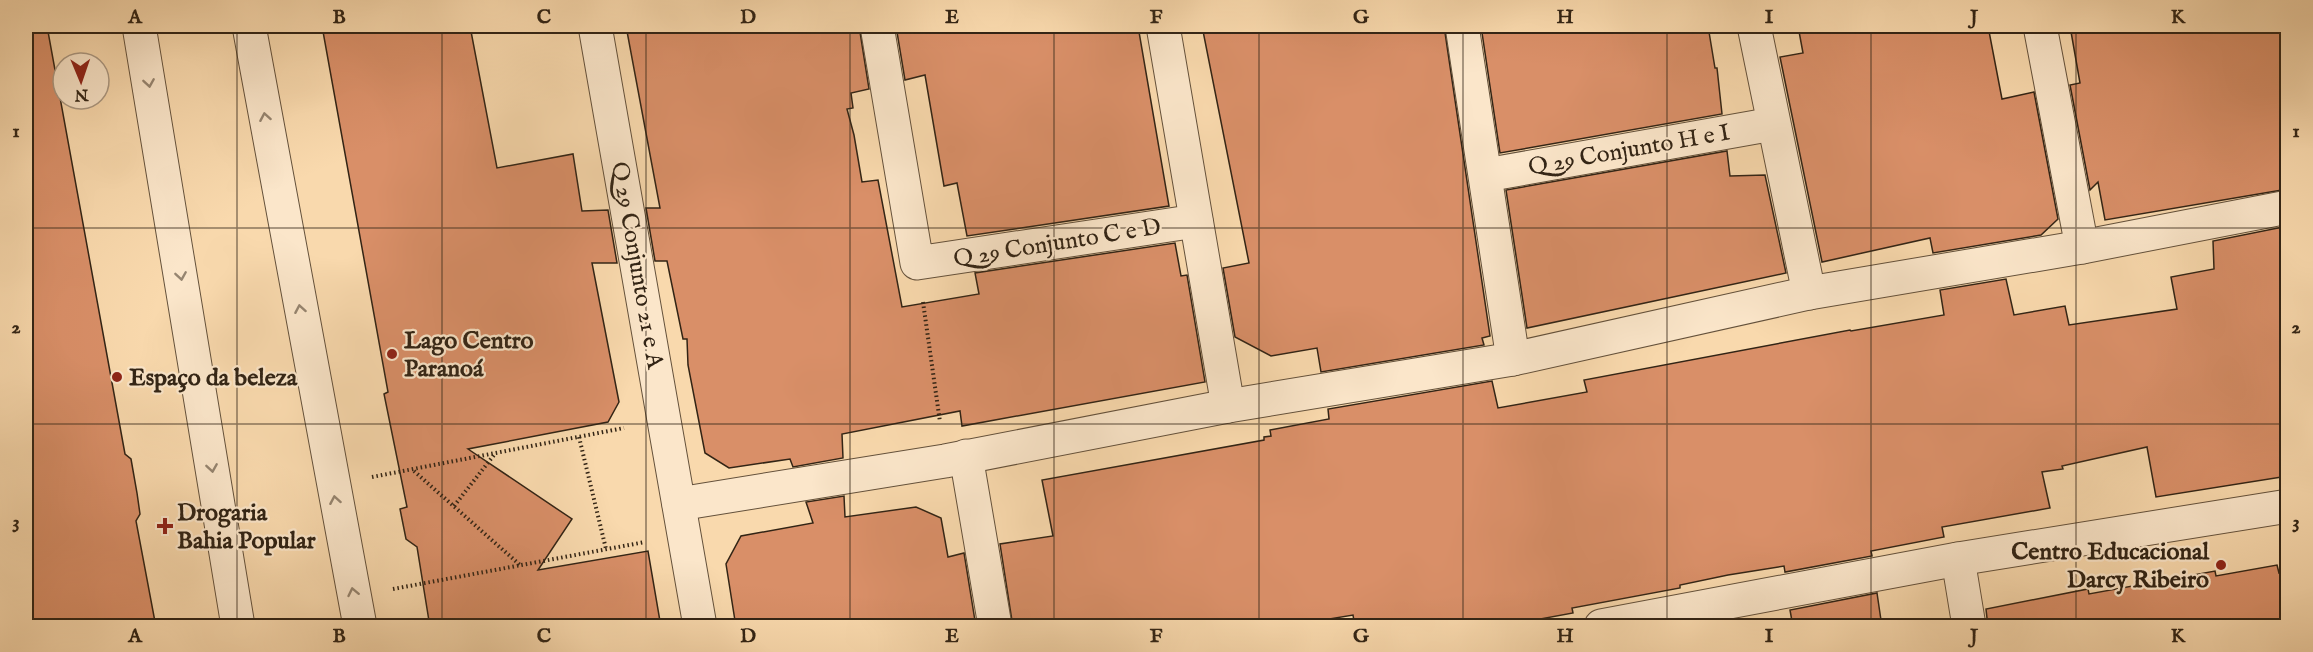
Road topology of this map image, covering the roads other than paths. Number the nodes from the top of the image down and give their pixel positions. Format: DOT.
graph roads {
  1 [pos="139,26"];
  2 [pos="249,26"];
  3 [pos="596,26"];
  4 [pos="877,26"];
  5 [pos="1164,26"];
  6 [pos="1462,26"];
  7 [pos="1754,26"];
  8 [pos="2040,26"];
  9 [pos="1773,124"];
  10 [pos="1485,175"];
  11 [pos="2288,207"];
  12 [pos="1196,221"];
  13 [pos="2082,247"];
  14 [pos="1809,293"];
  15 [pos="1513,359"];
  16 [pos="1228,406"];
  17 [pos="956,458"];
  18 [pos="2288,506"];
  19 [pos="682,519"];
  20 [pos="1959,559"];
  21 [pos="357,611"];
  22 [pos="1619,625"];
  23 [pos="238,627"];
  24 [pos="700,627"];
  25 [pos="995,627"];
  26 [pos="1969,627"];
  1 -- 23 [label="street, one-way"];
  21 -- 2 [label="street, one-way"];
  3 -- 19 [label="street, Q 29 Conjunto 21 e A"];
  4 -- 12 [label="street, Q 29 Conjunto C e D"];
  5 -- 12 [label="street"];
  6 -- 10 [label="street"];
  7 -- 9 [label="street"];
  8 -- 13 [label="street"];
  9 -- 10 [label="street, Q 29 Conjunto H e I"];
  9 -- 14 [label="street"];
  10 -- 15 [label="street"];
  11 -- 13 [label="street"];
  12 -- 16 [label="street"];
  13 -- 14 [label="street"];
  14 -- 15 [label="street"];
  15 -- 16 [label="street"];
  16 -- 17 [label="street"];
  17 -- 19 [label="street"];
  17 -- 25 [label="street"];
  18 -- 20 [label="street"];
  19 -- 24 [label="street, Q 29 Conjunto 21 e A"];
  20 -- 22 [label="street"];
  20 -- 26 [label="street"];
}
